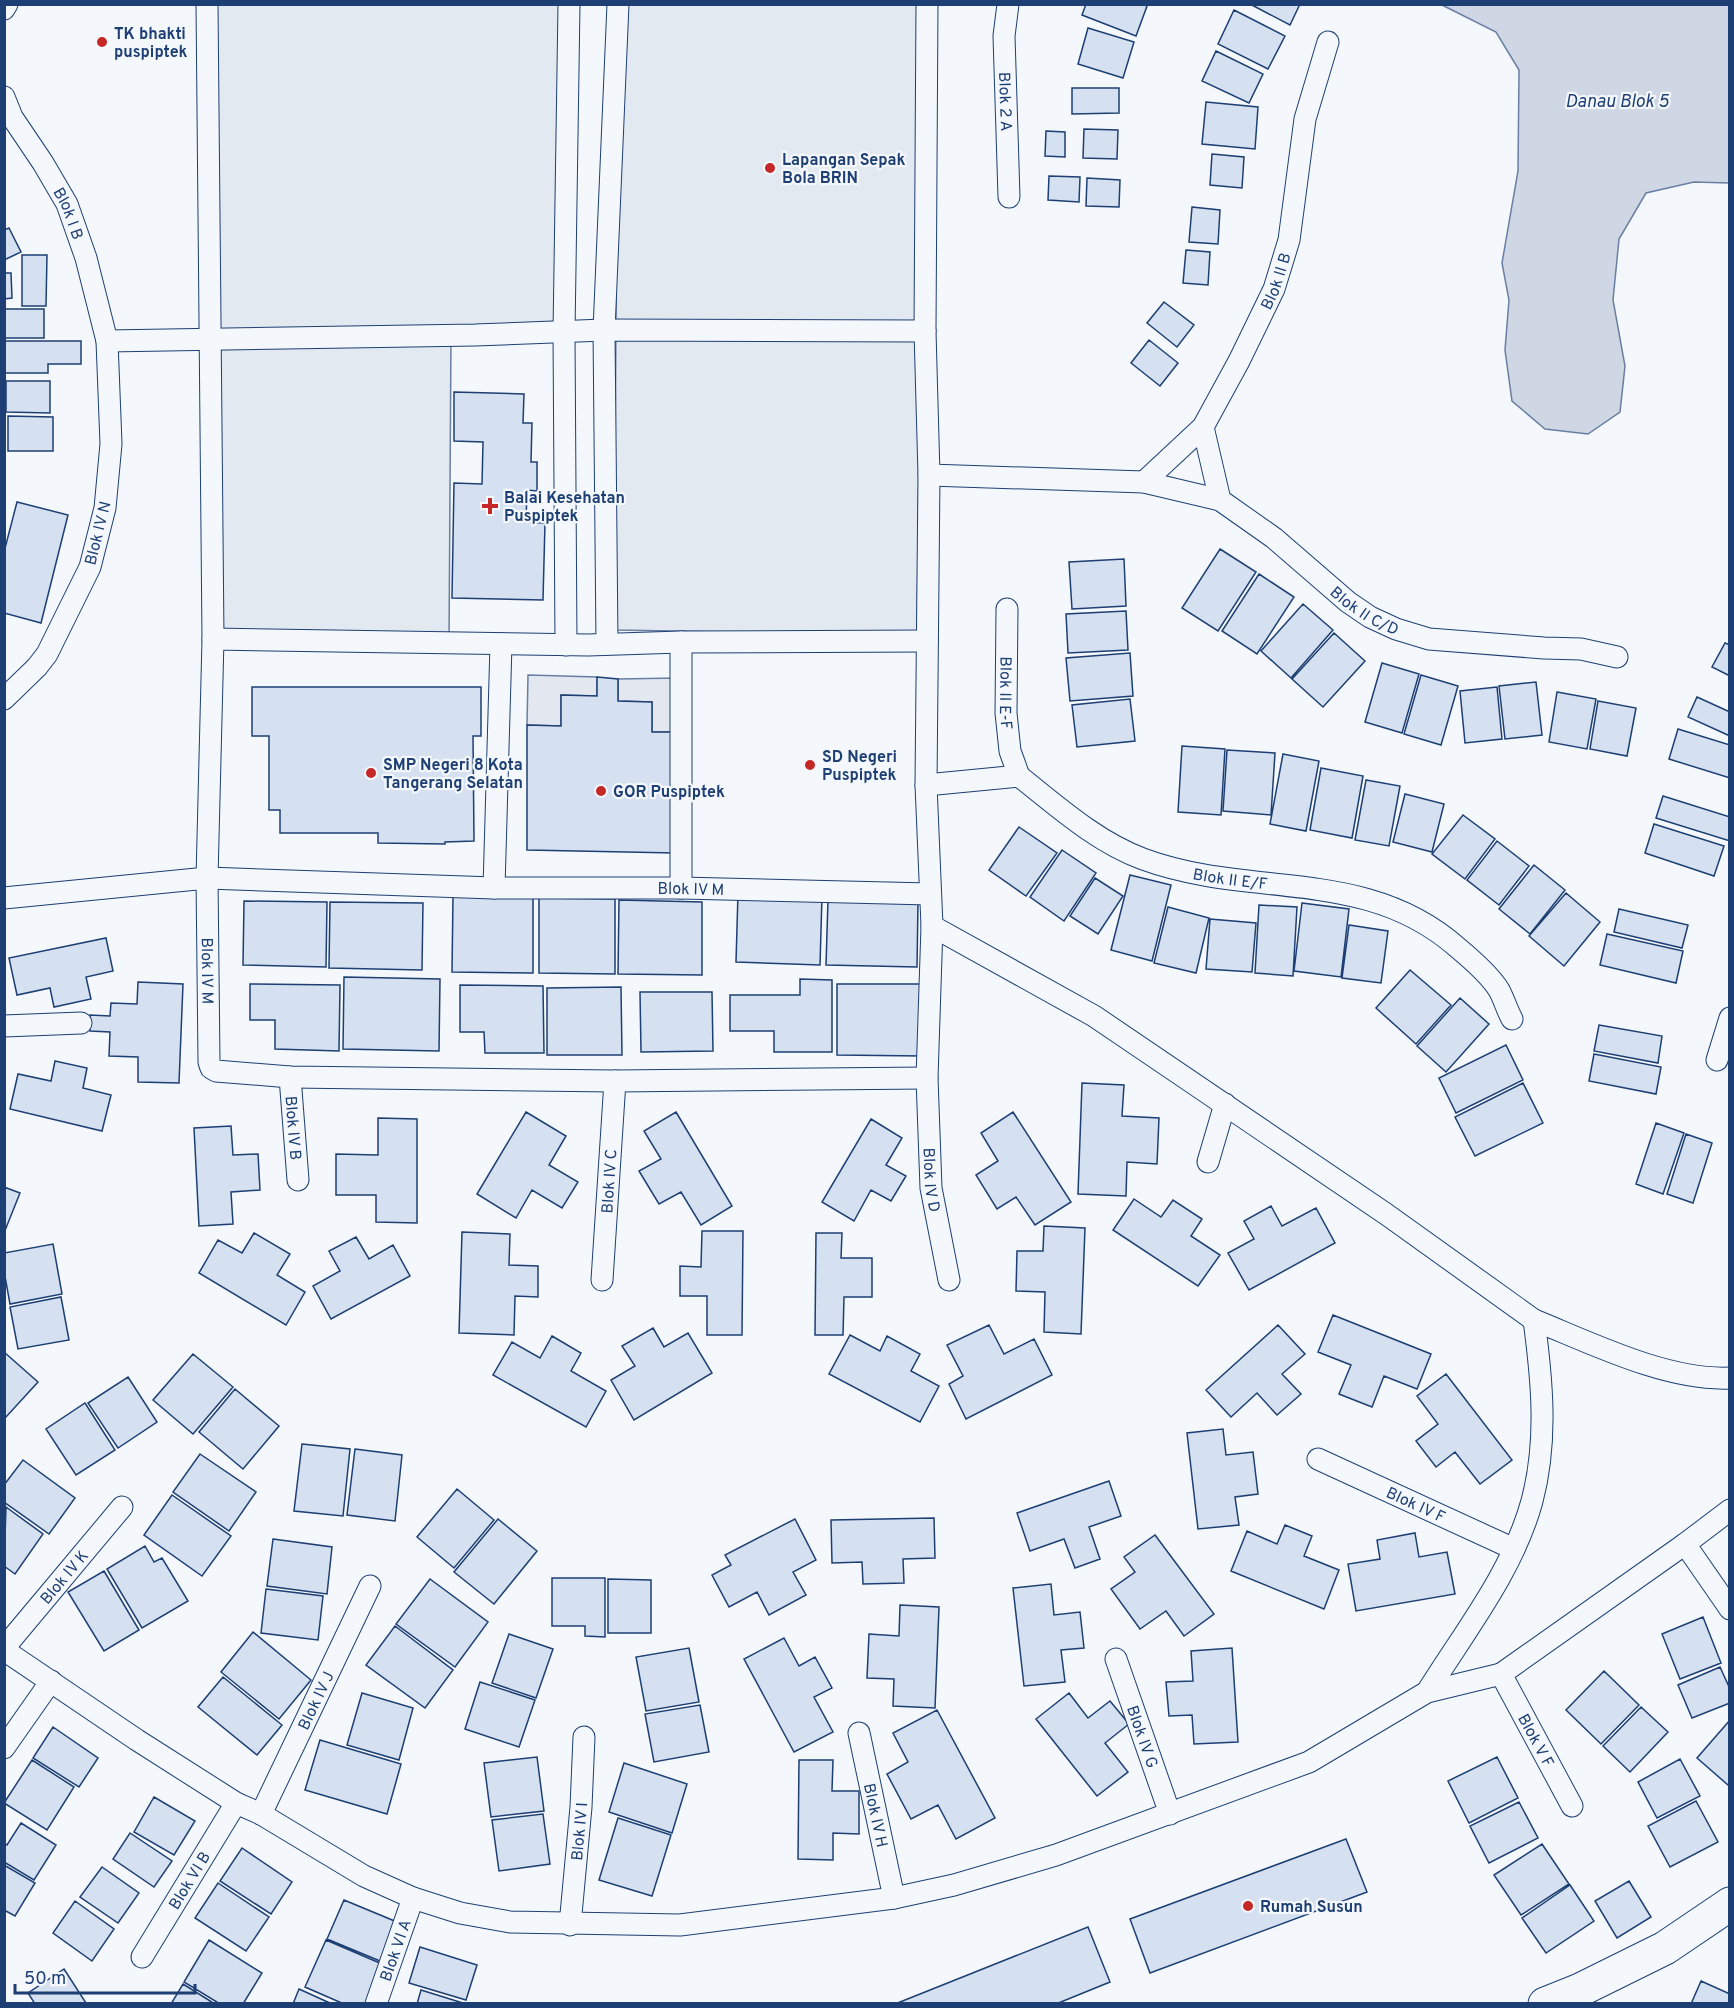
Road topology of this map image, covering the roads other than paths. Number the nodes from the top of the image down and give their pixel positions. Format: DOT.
graph roads {
  1 [pos="7,4"];
  2 [pos="207,4"];
  3 [pos="569,4"];
  4 [pos="618,4"];
  5 [pos="927,4"];
  6 [pos="1008,4"];
  7 [pos="4,9"];
  8 [pos="1328,42"];
  9 [pos="4,97"];
  10 [pos="1009,197"];
  11 [pos="604,330"];
  12 [pos="925,332"];
  13 [pos="564,333"];
  14 [pos="209,339"];
  15 [pos="107,341"];
  16 [pos="1203,427"];
  17 [pos="929,475"];
  18 [pos="1144,482"];
  19 [pos="1220,500"];
  20 [pos="1007,609"];
  21 [pos="213,639"];
  22 [pos="927,641"];
  23 [pos="681,642"];
  24 [pos="501,644"];
  25 [pos="607,644"];
  26 [pos="566,645"];
  27 [pos="1617,657"];
  28 [pos="4,699"];
  29 [pos="1019,776"];
  30 [pos="926,785"];
  31 [pos="207,878"];
  32 [pos="494,888"];
  33 [pos="681,888"];
  34 [pos="930,894"];
  35 [pos="4,898"];
  36 [pos="932,926"];
  37 [pos="1730,1018"];
  38 [pos="1512,1020"];
  39 [pos="81,1023"];
  40 [pos="4,1026"];
  41 [pos="1717,1060"];
  42 [pos="290,1077"];
  43 [pos="927,1078"];
  44 [pos="615,1081"];
  45 [pos="1225,1104"];
  46 [pos="1208,1162"];
  47 [pos="298,1180"];
  48 [pos="602,1280"];
  49 [pos="949,1280"];
  50 [pos="1534,1320"];
  51 [pos="1730,1378"];
  52 [pos="1318,1459"];
  53 [pos="122,1507"];
  54 [pos="1730,1510"];
  55 [pos="1685,1544"];
  56 [pos="1514,1549"];
  57 [pos="370,1586"];
  58 [pos="1730,1609"];
  59 [pos="4,1649"];
  60 [pos="1116,1659"];
  61 [pos="1501,1674"];
  62 [pos="51,1681"];
  63 [pos="1427,1692"];
  64 [pos="859,1733"];
  65 [pos="584,1737"];
  66 [pos="4,1748"];
  67 [pos="236,1803"];
  68 [pos="1572,1806"];
  69 [pos="261,1814"];
  70 [pos="1170,1814"];
  71 [pos="412,1898"];
  72 [pos="894,1898"];
  73 [pos="1730,1904"];
  74 [pos="570,1925"];
  75 [pos="142,1957"];
  76 [pos="376,2004"];
  77 [pos="1545,2004"];
  1 -- 7 [label="street"];
  2 -- 14 [label="street"];
  3 -- 13 [label="street"];
  4 -- 11 [label="street"];
  5 -- 12 [label="street, Blok IV D"];
  6 -- 10 [label="street, Blok 2 A"];
  8 -- 16 [label="street, Blok II B"];
  9 -- 15 [label="street, Blok I B"];
  11 -- 12 [label="street"];
  11 -- 13 [label="street"];
  11 -- 25 [label="street"];
  12 -- 17 [label="street, Blok IV D"];
  13 -- 14 [label="street"];
  13 -- 26 [label="street"];
  14 -- 15 [label="street"];
  14 -- 21 [label="street"];
  15 -- 28 [label="street, Blok IV N"];
  16 -- 18 [label="street, Blok II B"];
  16 -- 19 [label="street"];
  17 -- 18 [label="street, Blok II C/D"];
  17 -- 22 [label="street, Blok IV D"];
  18 -- 19 [label="street, Blok II C/D"];
  19 -- 27 [label="street, Blok II C/D"];
  20 -- 29 [label="street, Blok II E-F"];
  21 -- 24 [label="street"];
  21 -- 31 [label="street"];
  22 -- 23 [label="street"];
  22 -- 30 [label="street, Blok IV D"];
  23 -- 25 [label="street"];
  23 -- 33 [label="street"];
  24 -- 26 [label="street"];
  24 -- 32 [label="street"];
  25 -- 26 [label="street"];
  29 -- 30 [label="street"];
  29 -- 38 [label="street, Blok II E/F"];
  30 -- 34 [label="street, Blok IV D"];
  31 -- 32 [label="street, Blok IV M"];
  31 -- 35 [label="street"];
  31 -- 42 [label="street, Blok IV M"];
  32 -- 33 [label="street, Blok IV M"];
  33 -- 34 [label="street, Blok IV M"];
  34 -- 36 [label="street, Blok IV D"];
  36 -- 43 [label="street, Blok IV D"];
  36 -- 45 [label="street"];
  37 -- 41 [label="street"];
  39 -- 40 [label="street"];
  42 -- 44 [label="street, Blok IV M"];
  42 -- 47 [label="street, Blok IV B"];
  43 -- 44 [label="street, Blok IV M"];
  43 -- 49 [label="street, Blok IV D"];
  44 -- 48 [label="street, Blok IV C"];
  45 -- 46 [label="street"];
  45 -- 50 [label="street"];
  50 -- 51 [label="street"];
  50 -- 56 [label="street"];
  52 -- 56 [label="street, Blok IV F"];
  53 -- 59 [label="street, Blok IV K"];
  54 -- 55 [label="street"];
  55 -- 58 [label="street"];
  55 -- 61 [label="street"];
  56 -- 63 [label="street"];
  57 -- 69 [label="street, Blok IV J"];
  59 -- 62 [label="street"];
  60 -- 70 [label="street, Blok IV G"];
  61 -- 63 [label="street"];
  61 -- 68 [label="street, Blok V F"];
  62 -- 66 [label="street"];
  62 -- 67 [label="street"];
  63 -- 70 [label="street"];
  64 -- 72 [label="street, Blok IV H"];
  65 -- 74 [label="street, Blok IV I"];
  67 -- 69 [label="street"];
  67 -- 75 [label="street, Blok VI B"];
  69 -- 71 [label="street"];
  70 -- 72 [label="street"];
  71 -- 74 [label="street"];
  71 -- 76 [label="street, Blok VI A"];
  72 -- 74 [label="street"];
  73 -- 77 [label="main road"];
}
